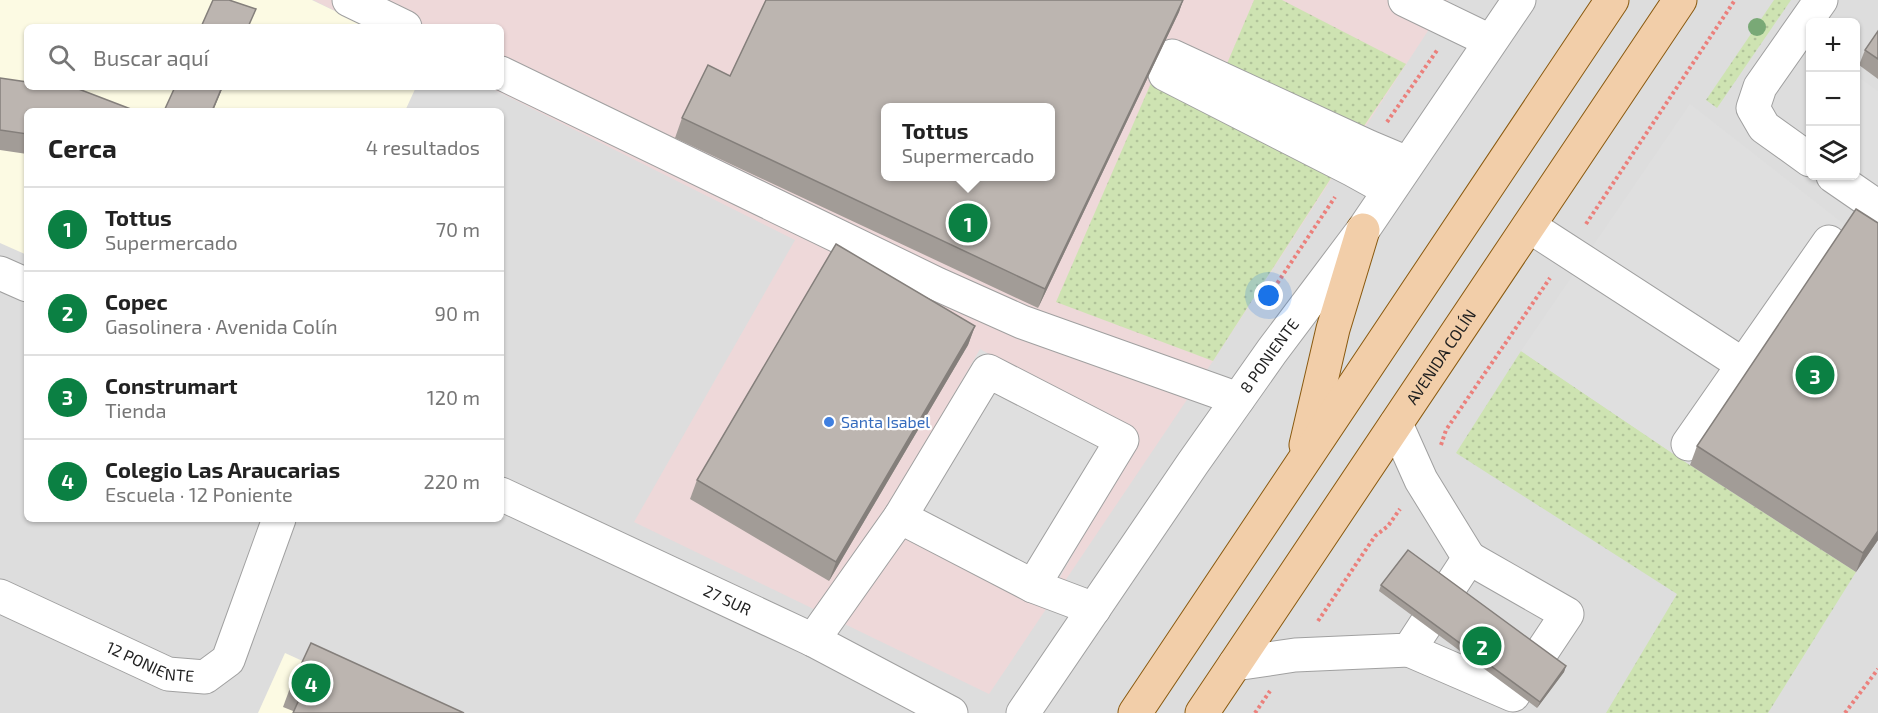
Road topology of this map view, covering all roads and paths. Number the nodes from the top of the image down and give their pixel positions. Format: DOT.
graph roads {
  1 [pos="349,0"];
  2 [pos="1405,0"];
  3 [pos="1519,0"];
  4 [pos="1612,0"];
  5 [pos="1680,0"];
  6 [pos="1735,0"];
  7 [pos="1821,0"];
  8 [pos="399,24"];
  9 [pos="1490,41"];
  10 [pos="504,74"];
  11 [pos="1806,157"];
  12 [pos="1407,163"];
  13 [pos="1839,180"];
  14 [pos="1389,190"];
  15 [pos="1878,207"];
  16 [pos="1529,226"];
  17 [pos="1363,230"];
  18 [pos="1829,242"];
  19 [pos="1568,251"];
  20 [pos="0,273"];
  21 [pos="24,284"];
  22 [pos="1742,364"];
  23 [pos="1238,399"];
  24 [pos="1396,424"];
  25 [pos="1688,444"];
  26 [pos="1300,467"];
  27 [pos="1421,480"];
  28 [pos="504,495"];
  29 [pos="900,516"];
  30 [pos="278,522"];
  31 [pos="1469,558"];
  32 [pos="1034,586"];
  33 [pos="0,596"];
  34 [pos="1094,609"];
  35 [pos="813,640"];
  36 [pos="1409,650"];
  37 [pos="1295,655"];
  38 [pos="1235,664"];
  39 [pos="1878,669"];
  40 [pos="951,713"];
  41 [pos="1023,713"];
  42 [pos="1135,713"];
  43 [pos="1202,713"];
  44 [pos="1255,713"];
  45 [pos="1845,713"];
  1 -- 8 [label="street"];
  2 -- 9 [label="street"];
  3 -- 9 [label="street, 8 PONIENTE"];
  4 -- 26 [label="main road"];
  5 -- 16 [label="main road, AVENIDA COLÍN"];
  6 -- 19 [label="path"];
  7 -- 11 [label="street"];
  9 -- 12 [label="street, 8 PONIENTE"];
  10 -- 23 [label="street"];
  12 -- 14 [label="street, 8 PONIENTE"];
  12 -- 14 [label="street"];
  13 -- 15 [label="street"];
  14 -- 17 [label="street, 8 PONIENTE"];
  16 -- 19 [label="street"];
  16 -- 24 [label="main road, AVENIDA COLÍN"];
  17 -- 23 [label="street, 8 PONIENTE"];
  17 -- 26 [label="main road"];
  18 -- 22 [label="street"];
  19 -- 22 [label="street"];
  19 -- 27 [label="path"];
  20 -- 21 [label="street"];
  22 -- 25 [label="street"];
  23 -- 34 [label="street, 8 PONIENTE"];
  24 -- 27 [label="street"];
  24 -- 38 [label="main road, AVENIDA COLÍN"];
  26 -- 42 [label="main road"];
  27 -- 31 [label="street"];
  27 -- 37 [label="path"];
  28 -- 35 [label="street, 27 SUR"];
  29 -- 32 [label="street"];
  29 -- 32 [label="street"];
  29 -- 35 [label="street"];
  30 -- 33 [label="street, 12 PONIENTE"];
  31 -- 36 [label="street"];
  31 -- 36 [label="street"];
  32 -- 34 [label="street"];
  34 -- 41 [label="street, 8 PONIENTE"];
  35 -- 40 [label="street, 27 SUR"];
  36 -- 37 [label="street"];
  37 -- 38 [label="street"];
  37 -- 44 [label="path"];
  38 -- 43 [label="main road, AVENIDA COLÍN"];
  39 -- 45 [label="path"];
}
